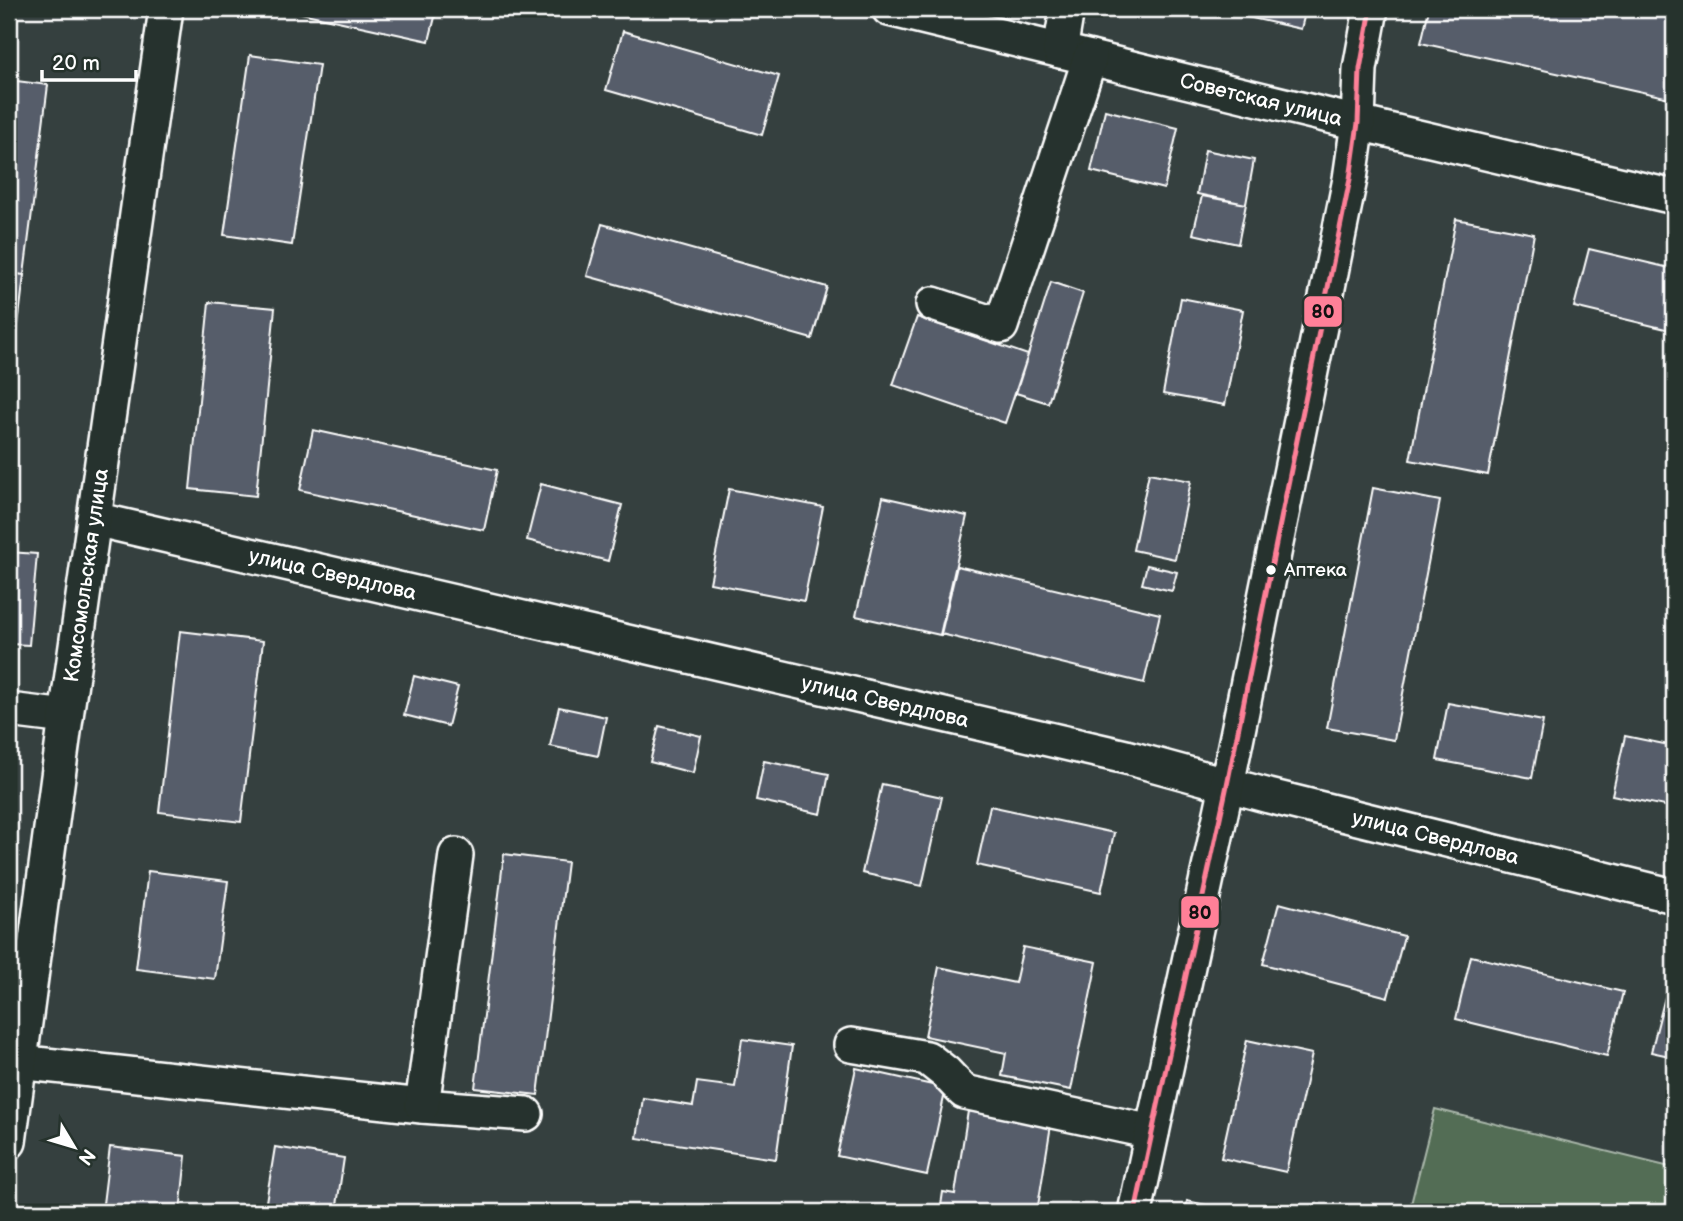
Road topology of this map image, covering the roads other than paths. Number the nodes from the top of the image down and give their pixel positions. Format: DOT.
graph roads {
  1 [pos="166,9"];
  2 [pos="1067,9"];
  3 [pos="1371,9"];
  4 [pos="909,11"];
  5 [pos="1075,54"];
  6 [pos="1358,123"];
  7 [pos="1674,197"];
  8 [pos="933,304"];
  9 [pos="94,519"];
  10 [pos="9,710"];
  11 [pos="66,717"];
  12 [pos="1227,785"];
  13 [pos="456,855"];
  14 [pos="1674,897"];
  15 [pos="851,1045"];
  16 [pos="14,1062"];
  17 [pos="422,1106"];
  18 [pos="526,1114"];
  19 [pos="1152,1132"];
  20 [pos="9,1142"];
  21 [pos="1135,1212"];
  1 -- 9 [label="street, Комсомольская улица"];
  2 -- 5 [label="street"];
  3 -- 6 [label="street"];
  4 -- 5 [label="street, Советская улица"];
  5 -- 6 [label="street, Советская улица"];
  5 -- 8 [label="street"];
  6 -- 7 [label="street, Советская улица"];
  6 -- 12 [label="street"];
  9 -- 11 [label="street, Комсомольская улица"];
  9 -- 12 [label="street, улица Свердлова"];
  10 -- 11 [label="street"];
  11 -- 16 [label="street, Комсомольская улица"];
  12 -- 14 [label="street, улица Свердлова"];
  12 -- 19 [label="street"];
  13 -- 17 [label="street"];
  15 -- 19 [label="street"];
  16 -- 17 [label="street"];
  16 -- 20 [label="street, Комсомольская улица"];
  17 -- 18 [label="street"];
  19 -- 21 [label="street"];
}
